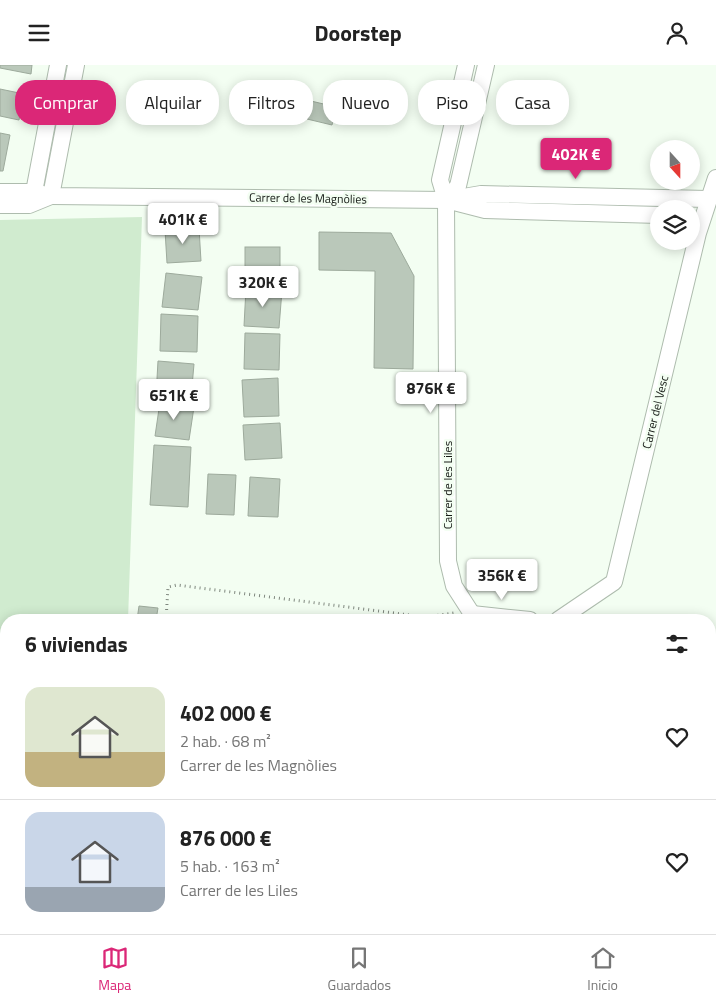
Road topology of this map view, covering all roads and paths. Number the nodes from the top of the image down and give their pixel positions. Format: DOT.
graph roads {
  1 [pos="58,65"];
  2 [pos="76,65"];
  3 [pos="466,65"];
  4 [pos="486,65"];
  5 [pos="716,178"];
  6 [pos="0,192"];
  7 [pos="34,192"];
  8 [pos="51,196"];
  9 [pos="708,199"];
  10 [pos="446,200"];
  11 [pos="0,205"];
  12 [pos="650,215"];
  13 [pos="700,217"];
  14 [pos="690,250"];
  15 [pos="166,614"];
  16 [pos="401,614"];
  17 [pos="470,614"];
  18 [pos="567,614"];
  1 -- 7 [label="street"];
  2 -- 8 [label="street"];
  3 -- 10 [label="street, Carrer de les Liles"];
  4 -- 10 [label="street"];
  5 -- 9 [label="street, Carrer del Vesc"];
  6 -- 7 [label="street, Carrer de les Magnòlies"];
  7 -- 8 [label="street, Carrer de les Magnòlies"];
  8 -- 10 [label="street, Carrer de les Magnòlies"];
  8 -- 11 [label="street, Carrer de les Magnòlies"];
  9 -- 10 [label="street, Carrer de les Magnòlies"];
  9 -- 13 [label="street, Carrer del Vesc"];
  10 -- 12 [label="street, Carrer de les Magnòlies"];
  10 -- 17 [label="street, Carrer de les Liles"];
  14 -- 18 [label="street, Carrer del Vesc"];
  15 -- 16 [label="path"];
}
